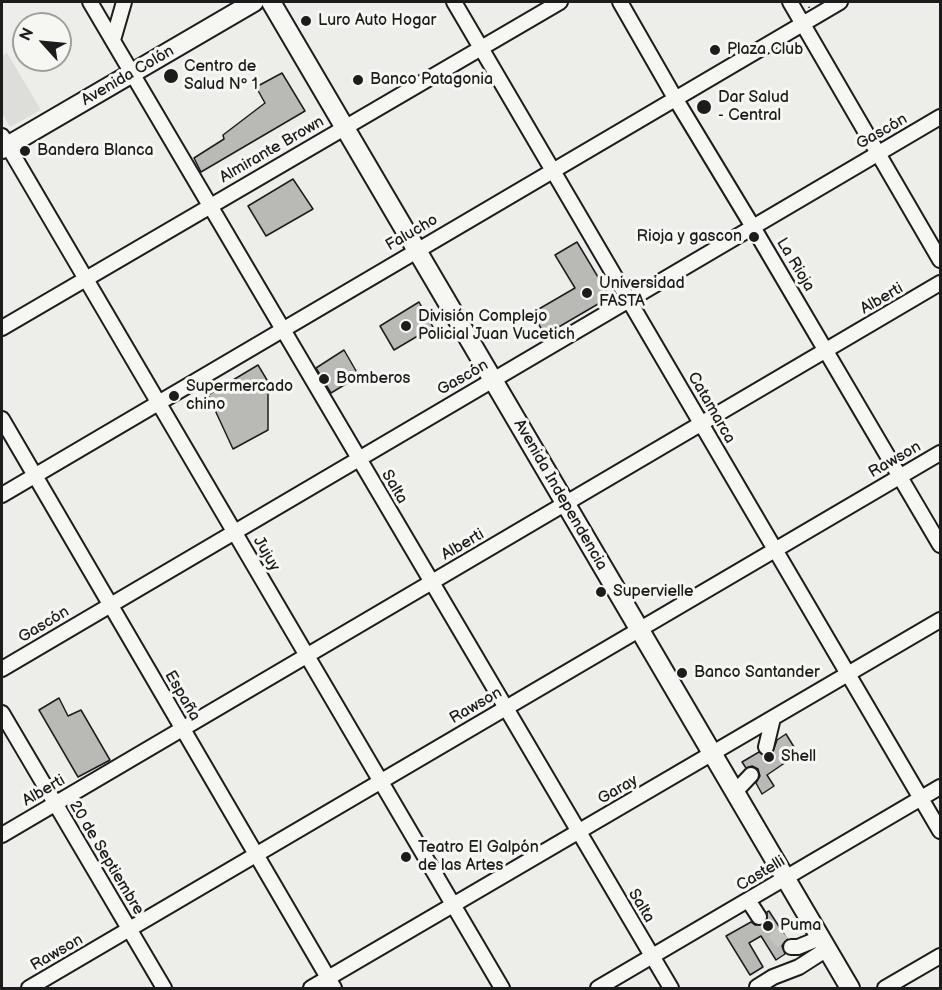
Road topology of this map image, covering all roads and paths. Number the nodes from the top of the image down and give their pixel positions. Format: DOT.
graph roads {
  1 [pos="90,2"];
  2 [pos="124,2"];
  3 [pos="254,2"];
  4 [pos="271,2"];
  5 [pos="454,2"];
  6 [pos="560,2"];
  7 [pos="620,2"];
  8 [pos="790,2"];
  9 [pos="840,2"];
  10 [pos="803,24"];
  11 [pos="113,40"];
  12 [pos="480,47"];
  13 [pos="132,73"];
  14 [pos="675,98"];
  15 [pos="940,117"];
  16 [pos="346,127"];
  17 [pos="4,144"];
  18 [pos="878,153"];
  19 [pos="552,170"];
  20 [pos="211,205"];
  21 [pos="753,227"];
  22 [pos="417,250"];
  23 [pos="940,260"];
  24 [pos="85,279"];
  25 [pos="940,283"];
  26 [pos="628,300"];
  27 [pos="2,328"];
  28 [pos="282,329"];
  29 [pos="826,351"];
  30 [pos="493,380"];
  31 [pos="158,402"];
  32 [pos="2,419"];
  33 [pos="701,424"];
  34 [pos="940,453"];
  35 [pos="359,459"];
  36 [pos="35,474"];
  37 [pos="900,476"];
  38 [pos="2,495"];
  39 [pos="566,504"];
  40 [pos="234,532"];
  41 [pos="940,545"];
  42 [pos="775,550"];
  43 [pos="432,582"];
  44 [pos="109,605"];
  45 [pos="940,620"];
  46 [pos="639,630"];
  47 [pos="306,656"];
  48 [pos="2,669"];
  49 [pos="848,674"];
  50 [pos="506,708"];
  51 [pos="2,713"];
  52 [pos="773,718"];
  53 [pos="182,729"];
  54 [pos="766,747"];
  55 [pos="712,754"];
  56 [pos="750,776"];
  57 [pos="380,782"];
  58 [pos="940,787"];
  59 [pos="735,792"];
  60 [pos="921,798"];
  61 [pos="55,804"];
  62 [pos="940,831"];
  63 [pos="579,832"];
  64 [pos="2,835"];
  65 [pos="256,855"];
  66 [pos="785,878"];
  67 [pos="748,900"];
  68 [pos="453,906"];
  69 [pos="759,917"];
  70 [pos="129,930"];
  71 [pos="824,944"];
  72 [pos="791,947"];
  73 [pos="940,956"];
  74 [pos="652,957"];
  75 [pos="331,984"];
  76 [pos="28,988"];
  77 [pos="164,988"];
  78 [pos="311,988"];
  79 [pos="502,988"];
  80 [pos="598,988"];
  81 [pos="670,988"];
  82 [pos="756,988"];
  83 [pos="850,988"];
  84 [pos="885,988"];
  1 -- 11 [label="street, Salta"];
  2 -- 11 [label="street"];
  3 -- 13 [label="main road, Avenida Colón"];
  4 -- 16 [label="main road, Avenida Independencia"];
  5 -- 12 [label="street, Catamarca"];
  6 -- 12 [label="street, Almirante Brown"];
  7 -- 14 [label="street, La Rioja"];
  8 -- 10 [label="street"];
  9 -- 10 [label="street, Falucho"];
  10 -- 14 [label="street, Falucho"];
  10 -- 18 [label="street"];
  11 -- 13 [label="street, Salta"];
  12 -- 16 [label="street, Almirante Brown"];
  12 -- 19 [label="street, Catamarca"];
  13 -- 17 [label="main road, Avenida Colón"];
  13 -- 20 [label="street, Salta"];
  14 -- 19 [label="street, Falucho"];
  14 -- 21 [label="street, La Rioja"];
  15 -- 18 [label="street, Gascón"];
  16 -- 20 [label="street, Almirante Brown"];
  16 -- 22 [label="main road, Avenida Independencia"];
  17 -- 24 [label="street, Jujuy"];
  18 -- 21 [label="street, Gascón"];
  18 -- 23 [label="street"];
  19 -- 22 [label="street, Falucho"];
  19 -- 26 [label="street, Catamarca"];
  20 -- 24 [label="street, Almirante Brown"];
  20 -- 28 [label="street, Salta"];
  21 -- 26 [label="street, Gascón"];
  21 -- 29 [label="street, La Rioja"];
  22 -- 28 [label="street, Falucho"];
  22 -- 30 [label="main road, Avenida Independencia"];
  24 -- 27 [label="street, Almirante Brown"];
  24 -- 31 [label="street, Jujuy"];
  25 -- 29 [label="street, Alberti"];
  26 -- 30 [label="street, Gascón"];
  26 -- 33 [label="street, Catamarca"];
  28 -- 31 [label="street, Falucho"];
  28 -- 35 [label="street, Salta"];
  29 -- 33 [label="street, Alberti"];
  29 -- 37 [label="street, La Rioja"];
  30 -- 35 [label="street, Gascón"];
  30 -- 39 [label="main road, Avenida Independencia"];
  31 -- 36 [label="street, Falucho"];
  31 -- 40 [label="street, Jujuy"];
  32 -- 36 [label="street, España"];
  33 -- 39 [label="street, Alberti"];
  33 -- 42 [label="street, Catamarca"];
  34 -- 37 [label="street, Rawson"];
  35 -- 40 [label="street, Gascón"];
  35 -- 43 [label="street, Salta"];
  36 -- 38 [label="street, Falucho"];
  36 -- 44 [label="street, España"];
  37 -- 41 [label="street, La Rioja"];
  37 -- 42 [label="street, Rawson"];
  39 -- 43 [label="street, Alberti"];
  39 -- 46 [label="main road, Avenida Independencia"];
  40 -- 44 [label="street, Gascón"];
  40 -- 47 [label="street, Jujuy"];
  42 -- 46 [label="street, Rawson"];
  42 -- 49 [label="street, Catamarca"];
  43 -- 47 [label="street, Alberti"];
  43 -- 50 [label="street, Salta"];
  44 -- 48 [label="street, Gascón"];
  44 -- 53 [label="street, España"];
  45 -- 49 [label="street, Garay"];
  46 -- 50 [label="street, Rawson"];
  46 -- 55 [label="main road, Avenida Independencia"];
  47 -- 53 [label="street, Alberti"];
  47 -- 57 [label="street, Jujuy"];
  49 -- 52 [label="street, Garay"];
  49 -- 60 [label="street, Catamarca"];
  50 -- 57 [label="street, Rawson"];
  50 -- 63 [label="street, Salta"];
  51 -- 61 [label="street, 20 de Septiembre"];
  52 -- 54 [label="street"];
  52 -- 55 [label="street, Garay"];
  53 -- 61 [label="street, Alberti"];
  53 -- 65 [label="street, España"];
  55 -- 59 [label="main road, Avenida Independencia"];
  55 -- 63 [label="street, Garay"];
  56 -- 59 [label="street"];
  57 -- 65 [label="street, Rawson"];
  57 -- 68 [label="street, Jujuy"];
  58 -- 60 [label="street, Castelli"];
  59 -- 66 [label="main road, Avenida Independencia"];
  60 -- 62 [label="street, Catamarca"];
  60 -- 66 [label="street, Castelli"];
  61 -- 64 [label="street, Alberti"];
  61 -- 70 [label="street, 20 de Septiembre"];
  63 -- 68 [label="street, Garay"];
  63 -- 74 [label="street, Salta"];
  65 -- 70 [label="street, Rawson"];
  65 -- 75 [label="street, España"];
  66 -- 67 [label="street, Castelli"];
  66 -- 71 [label="main road, Avenida Independencia"];
  67 -- 69 [label="street"];
  67 -- 74 [label="street, Castelli"];
  68 -- 75 [label="street, Garay"];
  68 -- 79 [label="street, Jujuy"];
  70 -- 76 [label="street, Rawson"];
  70 -- 77 [label="street, 20 de Septiembre"];
  71 -- 72 [label="street"];
  71 -- 82 [label="street"];
  71 -- 83 [label="main road, Avenida Independencia"];
  73 -- 84 [label="street"];
  74 -- 80 [label="street, Castelli"];
  74 -- 81 [label="street, Salta"];
  75 -- 78 [label="street, Garay"];
}
